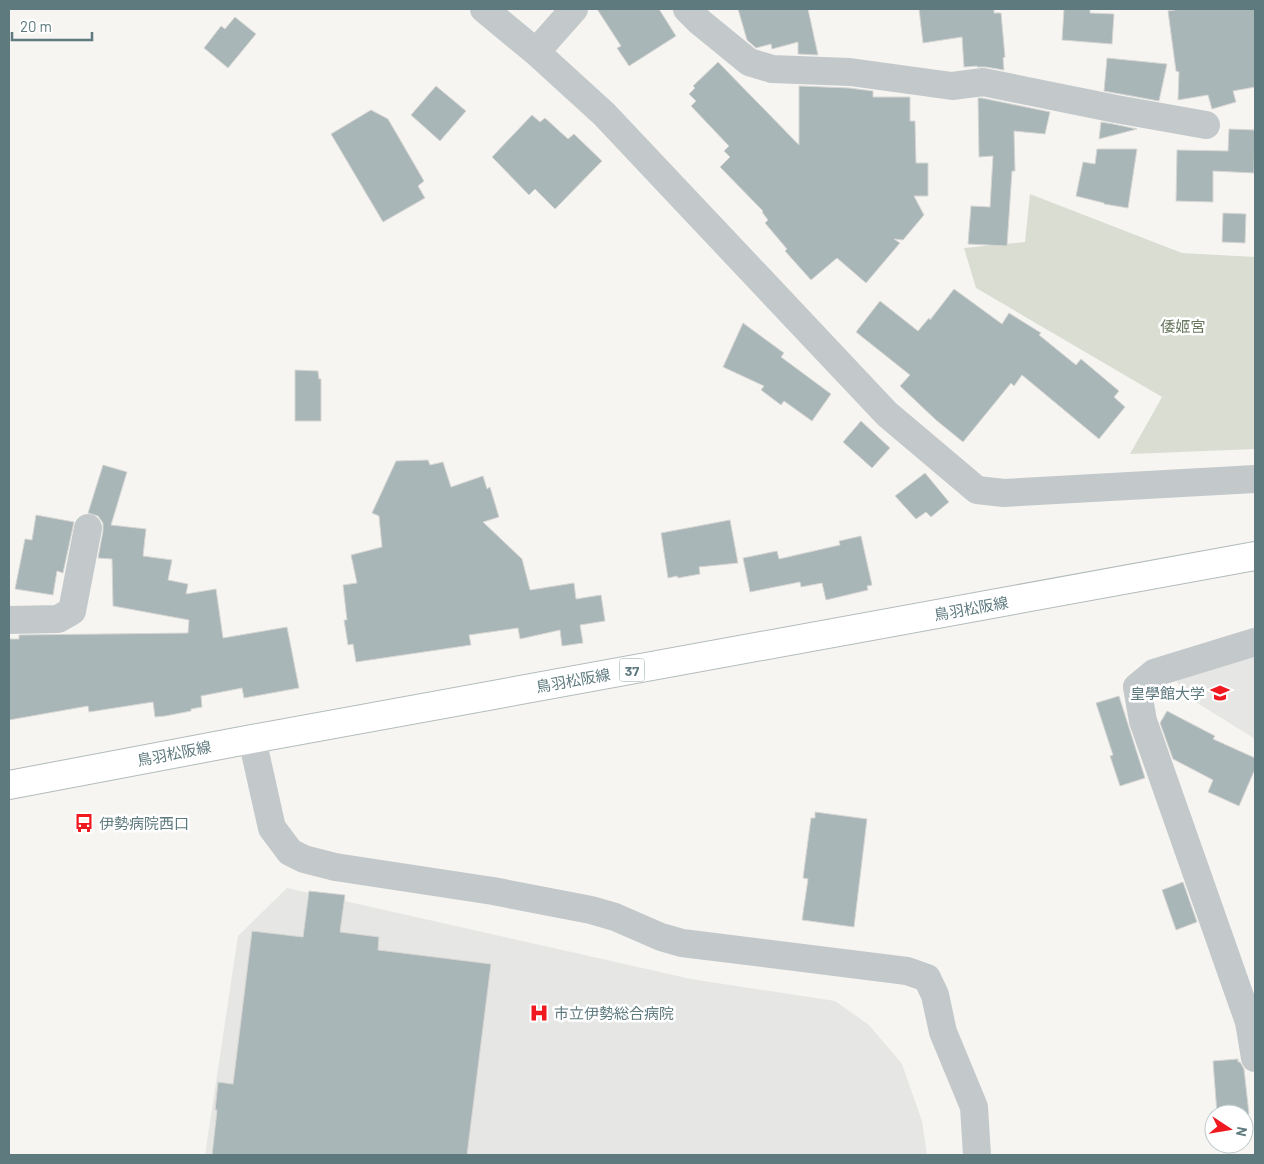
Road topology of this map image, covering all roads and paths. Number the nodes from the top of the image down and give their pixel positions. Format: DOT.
graph roads {
  1 [pos="484,9"];
  2 [pos="574,9"];
  3 [pos="687,9"];
  4 [pos="536,52"];
  5 [pos="1206,125"];
  6 [pos="1255,479"];
  7 [pos="88,528"];
  8 [pos="1255,556"];
  9 [pos="9,620"];
  10 [pos="1255,642"];
  11 [pos="252,739"];
  12 [pos="9,785"];
  13 [pos="1255,1058"];
  14 [pos="977,1155"];
  1 -- 4 [label="street"];
  2 -- 4 [label="street"];
  3 -- 5 [label="street"];
  4 -- 6 [label="street"];
  7 -- 9 [label="street"];
  8 -- 11 [label="main road, 鳥羽松阪線 / 37"];
  10 -- 13 [label="street"];
  11 -- 12 [label="main road, 鳥羽松阪線 / 37"];
  11 -- 14 [label="street"];
}
